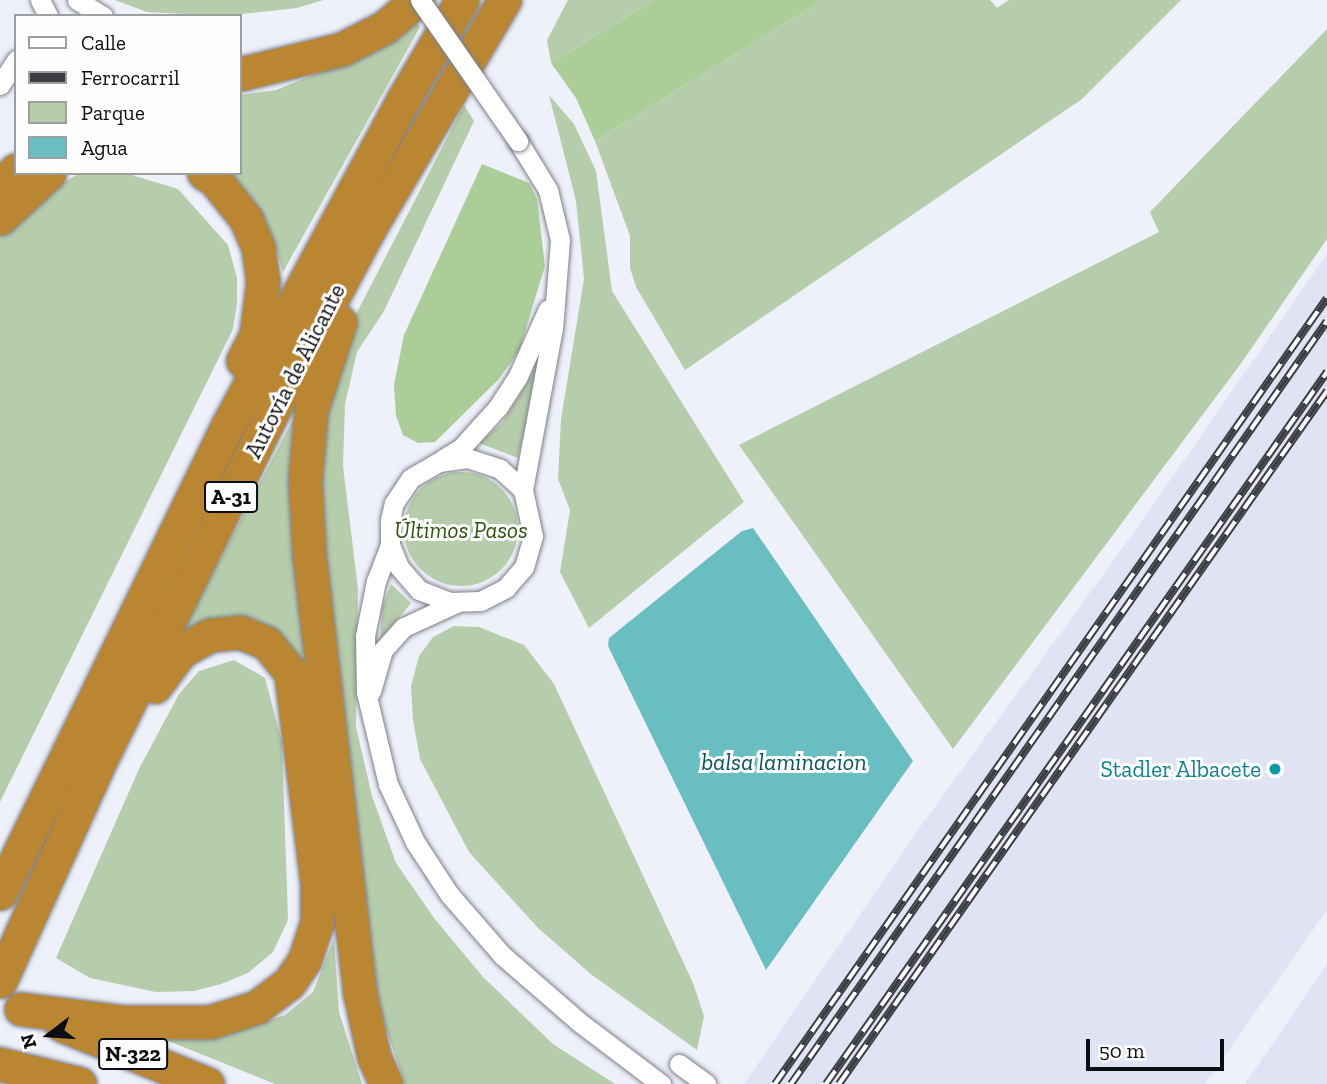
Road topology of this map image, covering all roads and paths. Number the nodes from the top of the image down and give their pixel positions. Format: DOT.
graph roads {
  1 [pos="76,0"];
  2 [pos="418,0"];
  3 [pos="462,0"];
  4 [pos="504,0"];
  5 [pos="100,14"];
  6 [pos="14,63"];
  7 [pos="242,74"];
  8 [pos="0,85"];
  9 [pos="14,172"];
  10 [pos="47,175"];
  11 [pos="207,175"];
  12 [pos="0,185"];
  13 [pos="0,218"];
  14 [pos="370,227"];
  15 [pos="556,292"];
  16 [pos="228,425"];
  17 [pos="439,462"];
  18 [pos="523,490"];
  19 [pos="390,545"];
  20 [pos="456,603"];
  21 [pos="367,697"];
  22 [pos="96,769"];
  23 [pos="0,893"];
  24 [pos="0,981"];
  25 [pos="11,1006"];
  26 [pos="0,1064"];
  27 [pos="679,1064"];
  28 [pos="66,1081"];
  29 [pos="207,1084"];
  30 [pos="386,1084"];
  31 [pos="661,1084"];
  32 [pos="707,1084"];
  1 -- 5 [label="street"];
  2 -- 7 [label="highway"];
  2 -- 15 [label="street, bridge"];
  3 -- 16 [label="highway, Autovía de Alicante / A-31"];
  4 -- 14 [label="highway, Autovía de Alicante / A-31"];
  6 -- 8 [label="street"];
  9 -- 12 [label="highway"];
  10 -- 13 [label="highway"];
  11 -- 16 [label="highway"];
  14 -- 22 [label="highway, Autovía de Alicante / A-31"];
  14 -- 30 [label="highway"];
  15 -- 17 [label="street"];
  15 -- 18 [label="street"];
  16 -- 23 [label="highway, Autovía de Alicante / A-31"];
  17 -- 18 [label="street"];
  17 -- 19 [label="street"];
  18 -- 20 [label="street"];
  19 -- 20 [label="street"];
  19 -- 21 [label="street"];
  20 -- 21 [label="street"];
  21 -- 31 [label="street"];
  22 -- 24 [label="highway, Autovía de Alicante / A-31"];
  22 -- 25 [label="highway"];
  25 -- 29 [label="highway, N-322"];
  26 -- 28 [label="highway"];
  27 -- 32 [label="street"];
}
